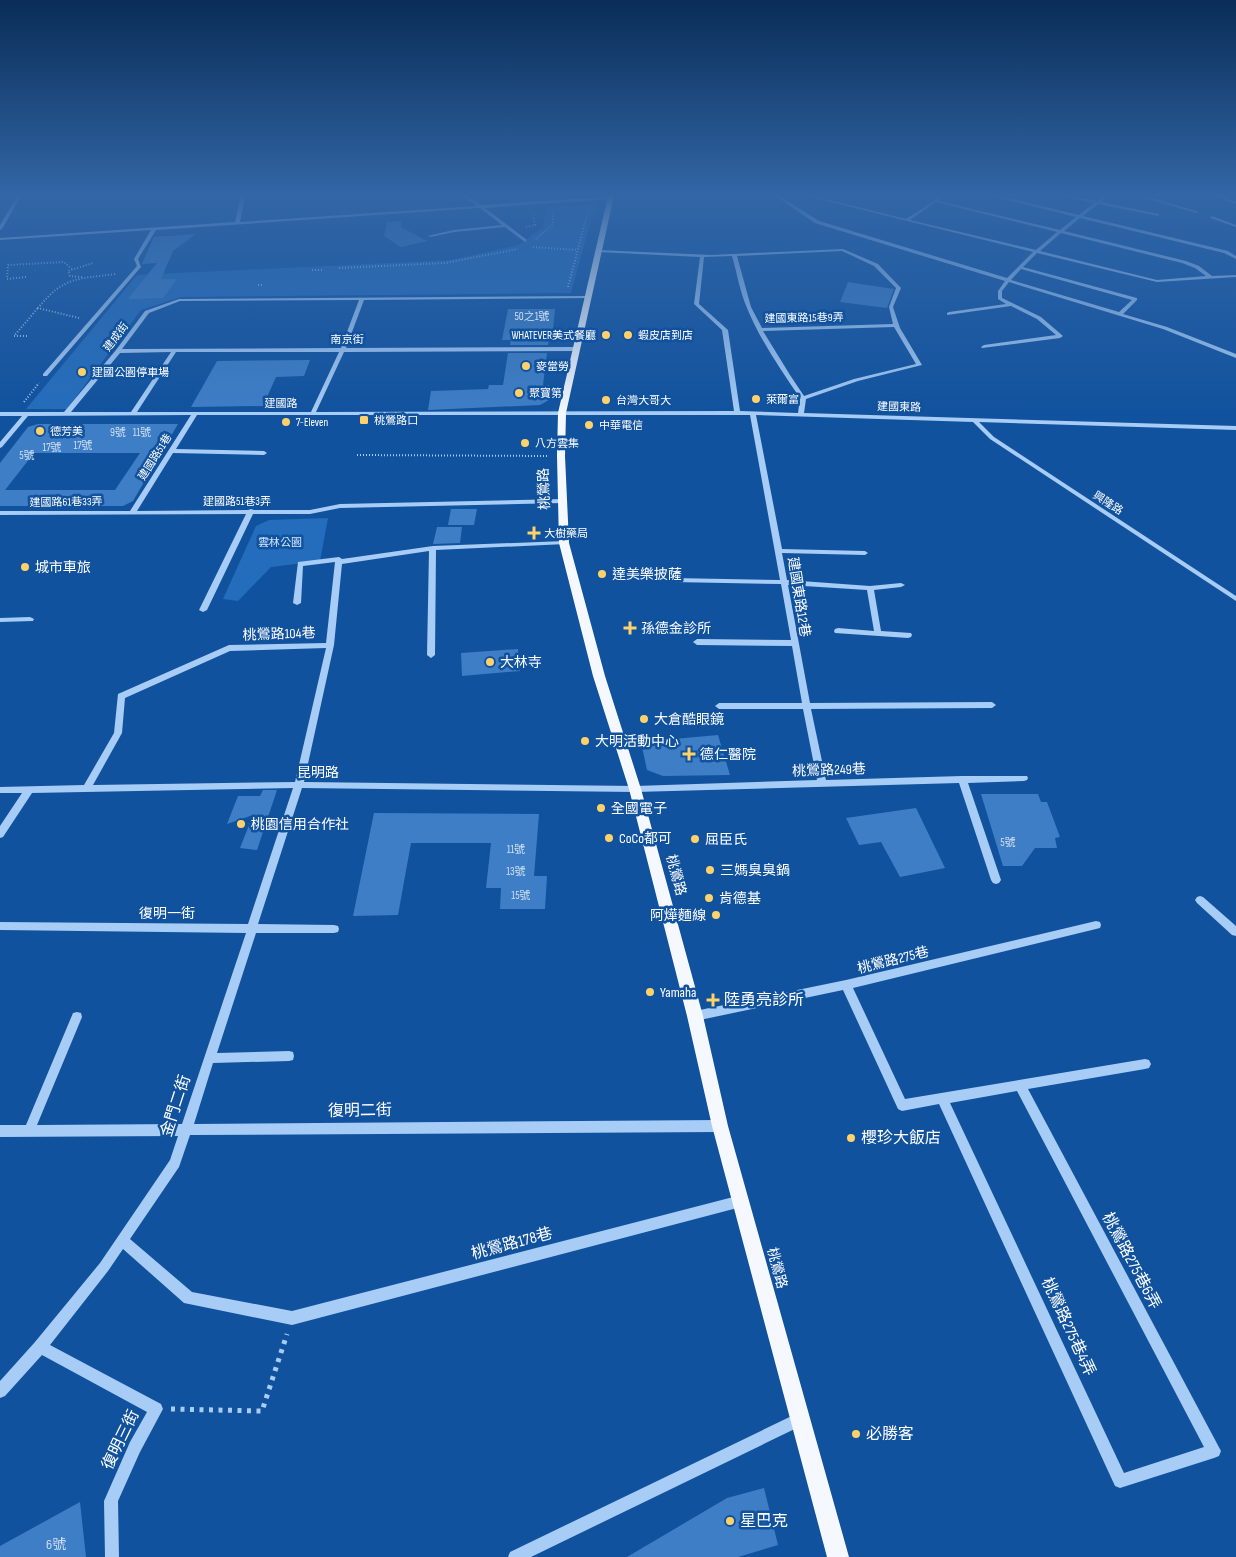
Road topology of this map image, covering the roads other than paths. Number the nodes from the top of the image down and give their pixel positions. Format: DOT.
graph roads {
  1 [pos="1021,268"];
  2 [pos="137,269"];
  3 [pos="594,269"];
  4 [pos="700,269"];
  5 [pos="738,269"];
  6 [pos="880,269"];
  7 [pos="971,269"];
  8 [pos="1023,269"];
  9 [pos="1107,269"];
  10 [pos="1199,269"];
  11 [pos="1236,276"];
  12 [pos="1210,277"];
  13 [pos="1008,280"];
  14 [pos="588,298"];
  15 [pos="362,299"];
  16 [pos="1010,305"];
  17 [pos="949,314"];
  18 [pos="1120,314"];
  19 [pos="896,325"];
  20 [pos="760,330"];
  21 [pos="984,347"];
  22 [pos="343,349"];
  23 [pos="577,349"];
  24 [pos="175,350"];
  25 [pos="118,351"];
  26 [pos="1236,356"];
  27 [pos="45,375"];
  28 [pos="803,398"];
  29 [pos="313,413"];
  30 [pos="562,413"];
  31 [pos="737,413"];
  32 [pos="0,414"];
  33 [pos="26,414"];
  34 [pos="66,414"];
  35 [pos="133,414"];
  36 [pos="195,414"];
  37 [pos="753,414"];
  38 [pos="801,415"];
  39 [pos="973,419"];
  40 [pos="1236,428"];
  41 [pos="0,446"];
  42 [pos="170,451"];
  43 [pos="264,453"];
  44 [pos="563,501"];
  45 [pos="340,506"];
  46 [pos="133,511"];
  47 [pos="251,511"];
  48 [pos="0,513"];
  49 [pos="564,543"];
  50 [pos="433,548"];
  51 [pos="779,551"];
  52 [pos="864,553"];
  53 [pos="339,562"];
  54 [pos="673,580"];
  55 [pos="784,582"];
  56 [pos="901,585"];
  57 [pos="870,588"];
  58 [pos="1236,599"];
  59 [pos="297,603"];
  60 [pos="203,610"];
  61 [pos="30,619"];
  62 [pos="0,620"];
  63 [pos="838,631"];
  64 [pos="878,633"];
  65 [pos="908,635"];
  66 [pos="697,642"];
  67 [pos="794,643"];
  68 [pos="330,645"];
  69 [pos="431,655"];
  70 [pos="719,706"];
  71 [pos="806,706"];
  72 [pos="992,706"];
  73 [pos="1024,778"];
  74 [pos="962,780"];
  75 [pos="822,784"];
  76 [pos="299,786"];
  77 [pos="86,789"];
  78 [pos="0,790"];
  79 [pos="29,790"];
  80 [pos="635,790"];
  81 [pos="0,834"];
  82 [pos="996,880"];
  83 [pos="1200,900"];
  84 [pos="1096,925"];
  85 [pos="0,926"];
  86 [pos="253,927"];
  87 [pos="334,928"];
  88 [pos="1236,932"];
  89 [pos="846,986"];
  90 [pos="695,1016"];
  91 [pos="77,1017"];
  92 [pos="289,1056"];
  93 [pos="209,1058"];
  94 [pos="1145,1064"];
  95 [pos="1020,1086"];
  96 [pos="942,1098"];
  97 [pos="720,1126"];
  98 [pos="186,1129"];
  99 [pos="29,1130"];
  100 [pos="0,1131"];
  101 [pos="741,1201"];
  102 [pos="122,1240"];
  103 [pos="292,1318"];
  104 [pos="40,1347"];
  105 [pos="0,1391"];
  106 [pos="800,1418"];
  107 [pos="1214,1451"];
  108 [pos="112,1557"];
  109 [pos="515,1557"];
  110 [pos="838,1557"];
  1 -- 13 [label="street"];
  2 -- 27 [label="street"];
  3 -- 14 [label="main road, 桃鶯路"];
  4 -- 31 [label="street"];
  5 -- 20 [label="street, 建國東路15巷9弄"];
  6 -- 19 [label="street"];
  7 -- 13 [label="street"];
  8 -- 18 [label="street"];
  9 -- 12 [label="street"];
  10 -- 12 [label="street"];
  11 -- 12 [label="street"];
  13 -- 16 [label="street"];
  13 -- 18 [label="street"];
  14 -- 15 [label="street, 建成街"];
  14 -- 23 [label="main road, 桃鶯路"];
  15 -- 22 [label="street"];
  15 -- 25 [label="street, 建成街"];
  16 -- 17 [label="street"];
  16 -- 21 [label="lane"];
  18 -- 26 [label="street"];
  19 -- 20 [label="street, 建國東路15巷9弄"];
  19 -- 28 [label="street"];
  20 -- 28 [label="street"];
  22 -- 23 [label="street, 南京街"];
  22 -- 24 [label="street, 南京街"];
  22 -- 29 [label="street"];
  23 -- 30 [label="main road, 桃鶯路"];
  24 -- 25 [label="street, 南京街"];
  24 -- 35 [label="street"];
  25 -- 34 [label="street, 建成街"];
  28 -- 38 [label="street"];
  29 -- 30 [label="street, 建國路"];
  29 -- 36 [label="street, 建國路"];
  30 -- 31 [label="street, 建國東路"];
  30 -- 44 [label="main road, 桃鶯路"];
  31 -- 37 [label="street, 建國東路"];
  32 -- 33 [label="street, 建國路"];
  33 -- 34 [label="street, 建國路"];
  33 -- 41 [label="street"];
  34 -- 35 [label="street, 建國路"];
  35 -- 36 [label="street, 建國路"];
  36 -- 42 [label="street, 建國路51巷"];
  37 -- 38 [label="street, 建國東路"];
  37 -- 51 [label="street, 建國東路12巷"];
  38 -- 39 [label="street, 建國東路"];
  39 -- 40 [label="street, 建國東路"];
  39 -- 58 [label="street, 興隆路"];
  42 -- 43 [label="street"];
  42 -- 46 [label="street, 建國路51巷"];
  44 -- 45 [label="lane"];
  44 -- 49 [label="main road, 桃鶯路"];
  45 -- 47 [label="street, 建國路51巷3弄"];
  46 -- 47 [label="street, 建國路51巷3弄"];
  46 -- 48 [label="street, 建國路61巷33弄"];
  47 -- 60 [label="street"];
  49 -- 50 [label="street"];
  49 -- 80 [label="main road, 桃鶯路"];
  50 -- 53 [label="street"];
  50 -- 69 [label="street"];
  51 -- 52 [label="street"];
  51 -- 55 [label="street, 建國東路12巷"];
  53 -- 59 [label="street"];
  53 -- 68 [label="street, 桃鶯路104巷"];
  54 -- 55 [label="street"];
  55 -- 57 [label="street"];
  55 -- 67 [label="street, 建國東路12巷"];
  56 -- 57 [label="street"];
  57 -- 64 [label="street"];
  61 -- 62 [label="street"];
  63 -- 64 [label="street"];
  64 -- 65 [label="street"];
  66 -- 67 [label="street"];
  67 -- 71 [label="street, 建國東路12巷"];
  68 -- 76 [label="street, 金門二街"];
  68 -- 77 [label="street, 桃鶯路104巷"];
  70 -- 71 [label="street"];
  71 -- 72 [label="street"];
  71 -- 75 [label="street, 建國東路12巷"];
  73 -- 74 [label="street, 桃鶯路249巷"];
  74 -- 75 [label="street, 桃鶯路249巷"];
  74 -- 82 [label="street"];
  75 -- 80 [label="street, 桃鶯路249巷"];
  76 -- 77 [label="street, 昆明路"];
  76 -- 80 [label="street, 昆明路"];
  76 -- 86 [label="street, 金門二街"];
  77 -- 79 [label="street, 昆明路"];
  78 -- 79 [label="street, 昆明路"];
  79 -- 81 [label="street"];
  80 -- 90 [label="main road, 桃鶯路"];
  83 -- 88 [label="street"];
  84 -- 89 [label="street, 桃鶯路275巷"];
  85 -- 86 [label="street, 復明一街"];
  86 -- 87 [label="street, 復明一街"];
  86 -- 93 [label="street, 金門二街"];
  89 -- 90 [label="street, 桃鶯路275巷"];
  89 -- 96 [label="street"];
  90 -- 97 [label="main road, 桃鶯路"];
  91 -- 99 [label="lane"];
  92 -- 93 [label="street"];
  93 -- 98 [label="street, 金門二街"];
  94 -- 95 [label="street"];
  95 -- 96 [label="street"];
  95 -- 107 [label="street, 桃鶯路275巷6弄"];
  96 -- 107 [label="street, 桃鶯路275巷4弄"];
  97 -- 98 [label="street, 復明二街"];
  97 -- 101 [label="main road, 桃鶯路"];
  98 -- 99 [label="street, 復明二街"];
  98 -- 102 [label="street, 金門二街"];
  99 -- 100 [label="street, 復明二街"];
  101 -- 103 [label="lane, 桃鶯路178巷"];
  101 -- 106 [label="main road, 桃鶯路"];
  102 -- 103 [label="street"];
  102 -- 104 [label="street, 金門二街"];
  104 -- 105 [label="street, 金門二街"];
  104 -- 108 [label="street, 復明三街"];
  106 -- 109 [label="street"];
  106 -- 110 [label="main road, 桃鶯路"];
}
